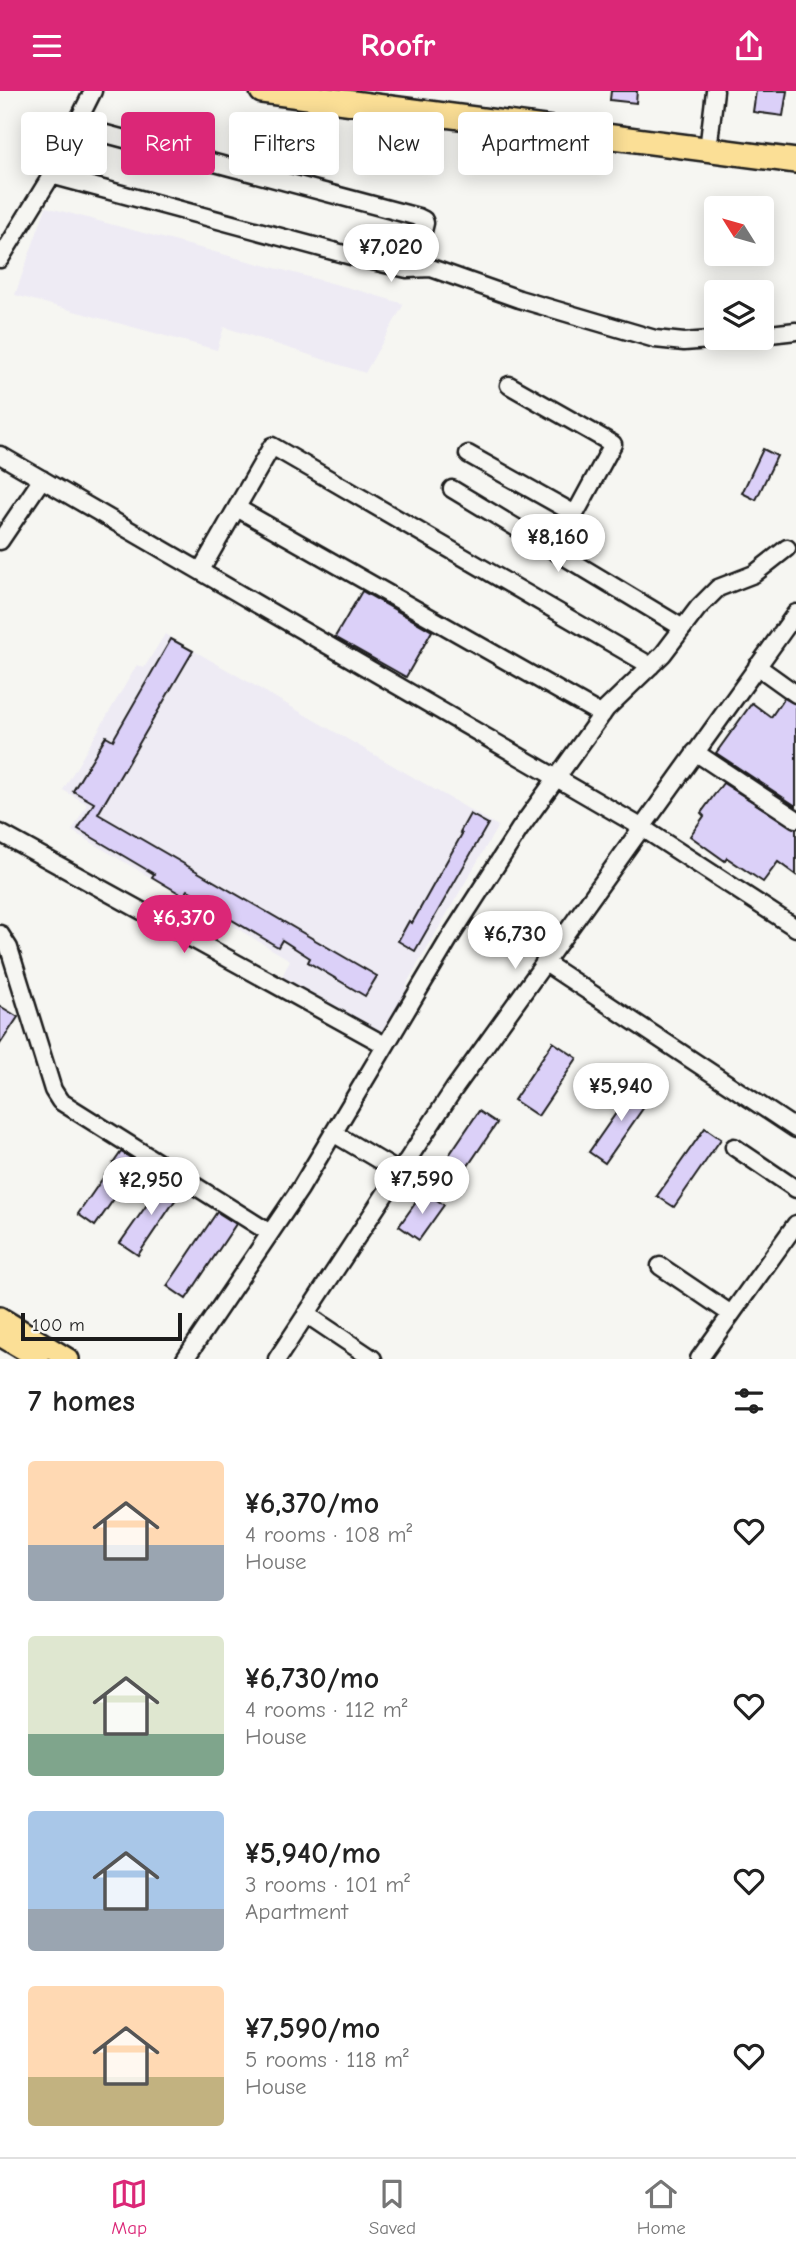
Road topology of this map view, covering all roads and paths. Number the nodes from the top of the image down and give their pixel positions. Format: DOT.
graph roads {
  1 [pos="93,91"];
  2 [pos="262,91"];
  3 [pos="715,91"];
  4 [pos="82,112"];
  5 [pos="107,134"];
  6 [pos="708,150"];
  7 [pos="796,162"];
  8 [pos="51,175"];
  9 [pos="0,259"];
  10 [pos="414,268"];
  11 [pos="796,331"];
  12 [pos="774,334"];
  13 [pos="704,340"];
  14 [pos="509,385"];
  15 [pos="0,454"];
  16 [pos="468,454"];
  17 [pos="42,479"];
  18 [pos="452,489"];
  19 [pos="237,508"];
  20 [pos="575,514"];
  21 [pos="0,541"];
  22 [pos="787,548"];
  23 [pos="555,551"];
  24 [pos="201,570"];
  25 [pos="796,613"];
  26 [pos="683,628"];
  27 [pos="791,631"];
  28 [pos="651,666"];
  29 [pos="757,666"];
  30 [pos="796,694"];
  31 [pos="602,715"];
  32 [pos="695,751"];
  33 [pos="558,778"];
  34 [pos="796,819"];
  35 [pos="641,827"];
  36 [pos="0,833"];
  37 [pos="796,928"];
  38 [pos="0,934"];
  39 [pos="544,962"];
  40 [pos="385,1045"];
  41 [pos="796,1129"];
  42 [pos="333,1133"];
  43 [pos="734,1147"];
  44 [pos="398,1172"];
  45 [pos="796,1189"];
  46 [pos="796,1224"];
  47 [pos="270,1233"];
  48 [pos="660,1266"];
  49 [pos="306,1314"];
  50 [pos="731,1314"];
  51 [pos="0,1317"];
  52 [pos="0,1336"];
  53 [pos="706,1356"];
  54 [pos="38,1359"];
  55 [pos="69,1359"];
  56 [pos="185,1359"];
  57 [pos="278,1359"];
  58 [pos="373,1359"];
  1 -- 4 [label="street"];
  2 -- 6 [label="highway"];
  3 -- 6 [label="street"];
  5 -- 10 [label="street"];
  6 -- 7 [label="highway"];
  8 -- 9 [label="street"];
  8 -- 10 [label="street"];
  10 -- 13 [label="street"];
  11 -- 12 [label="street"];
  14 -- 20 [label="street"];
  15 -- 17 [label="street"];
  16 -- 20 [label="street"];
  17 -- 21 [label="street"];
  17 -- 24 [label="street"];
  18 -- 23 [label="street"];
  19 -- 24 [label="street"];
  19 -- 28 [label="street"];
  19 -- 31 [label="street"];
  20 -- 23 [label="street"];
  22 -- 26 [label="street"];
  23 -- 26 [label="street"];
  24 -- 33 [label="street"];
  25 -- 27 [label="street"];
  26 -- 28 [label="street"];
  27 -- 29 [label="street"];
  28 -- 31 [label="street"];
  29 -- 30 [label="street"];
  29 -- 32 [label="street"];
  31 -- 33 [label="street"];
  32 -- 34 [label="street"];
  32 -- 35 [label="street"];
  33 -- 35 [label="street"];
  33 -- 40 [label="street"];
  35 -- 37 [label="street"];
  35 -- 39 [label="street"];
  36 -- 40 [label="street"];
  38 -- 47 [label="street"];
  39 -- 41 [label="street"];
  39 -- 44 [label="street"];
  40 -- 42 [label="street"];
  42 -- 44 [label="street"];
  42 -- 47 [label="street"];
  43 -- 45 [label="street"];
  44 -- 49 [label="street"];
  46 -- 50 [label="street"];
  47 -- 56 [label="street"];
  48 -- 50 [label="street"];
  49 -- 57 [label="street"];
  49 -- 58 [label="street"];
  50 -- 53 [label="street"];
  51 -- 55 [label="main road"];
  52 -- 54 [label="main road"];
}
